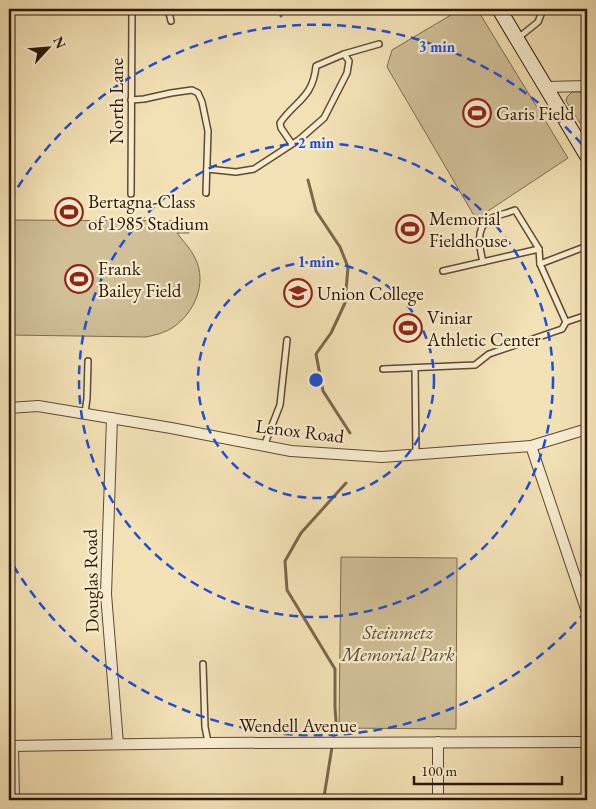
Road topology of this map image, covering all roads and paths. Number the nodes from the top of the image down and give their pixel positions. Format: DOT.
graph roads {
  1 [pos="132,9"];
  2 [pos="168,9"];
  3 [pos="499,9"];
  4 [pos="540,9"];
  5 [pos="171,21"];
  6 [pos="517,38"];
  7 [pos="379,44"];
  8 [pos="344,54"];
  9 [pos="587,86"];
  10 [pos="546,87"];
  11 [pos="131,100"];
  12 [pos="292,144"];
  13 [pos="587,156"];
  14 [pos="207,169"];
  15 [pos="206,193"];
  16 [pos="131,194"];
  17 [pos="587,246"];
  18 [pos="539,249"];
  19 [pos="483,262"];
  20 [pos="540,264"];
  21 [pos="443,271"];
  22 [pos="587,315"];
  23 [pos="566,322"];
  24 [pos="286,340"];
  25 [pos="88,361"];
  26 [pos="415,368"];
  27 [pos="383,369"];
  28 [pos="9,408"];
  29 [pos="85,413"];
  30 [pos="112,418"];
  31 [pos="587,429"];
  32 [pos="264,446"];
  33 [pos="531,446"];
  34 [pos="416,455"];
  35 [pos="587,612"];
  36 [pos="203,664"];
  37 [pos="438,742"];
  38 [pos="587,742"];
  39 [pos="208,743"];
  40 [pos="118,744"];
  41 [pos="11,746"];
  42 [pos="14,800"];
  43 [pos="438,800"];
  1 -- 11 [label="lane, North Lane"];
  2 -- 5 [label="lane"];
  3 -- 6 [label="main road"];
  4 -- 6 [label="lane"];
  6 -- 10 [label="main road"];
  7 -- 8 [label="lane"];
  8 -- 12 [label="lane"];
  8 -- 12 [label="lane"];
  9 -- 10 [label="street"];
  10 -- 13 [label="main road"];
  11 -- 14 [label="lane"];
  11 -- 16 [label="lane, North Lane"];
  12 -- 14 [label="lane"];
  14 -- 15 [label="lane"];
  17 -- 20 [label="lane"];
  18 -- 19 [label="lane"];
  18 -- 19 [label="lane"];
  18 -- 20 [label="lane"];
  19 -- 21 [label="lane"];
  20 -- 23 [label="lane"];
  22 -- 23 [label="lane"];
  23 -- 26 [label="lane"];
  24 -- 32 [label="lane"];
  25 -- 29 [label="lane"];
  26 -- 27 [label="lane"];
  26 -- 34 [label="lane"];
  28 -- 29 [label="street, Lenox Road"];
  29 -- 30 [label="street, Lenox Road"];
  30 -- 32 [label="street, Lenox Road"];
  30 -- 40 [label="street, Douglas Road"];
  31 -- 33 [label="street, Lenox Road"];
  32 -- 34 [label="street, Lenox Road"];
  33 -- 34 [label="street, Lenox Road"];
  33 -- 35 [label="street"];
  36 -- 39 [label="lane"];
  37 -- 38 [label="street, Wendell Avenue"];
  37 -- 39 [label="street, Wendell Avenue"];
  37 -- 43 [label="street"];
  39 -- 40 [label="street, Wendell Avenue"];
  40 -- 41 [label="street, Wendell Avenue"];
  41 -- 42 [label="street"];
}
